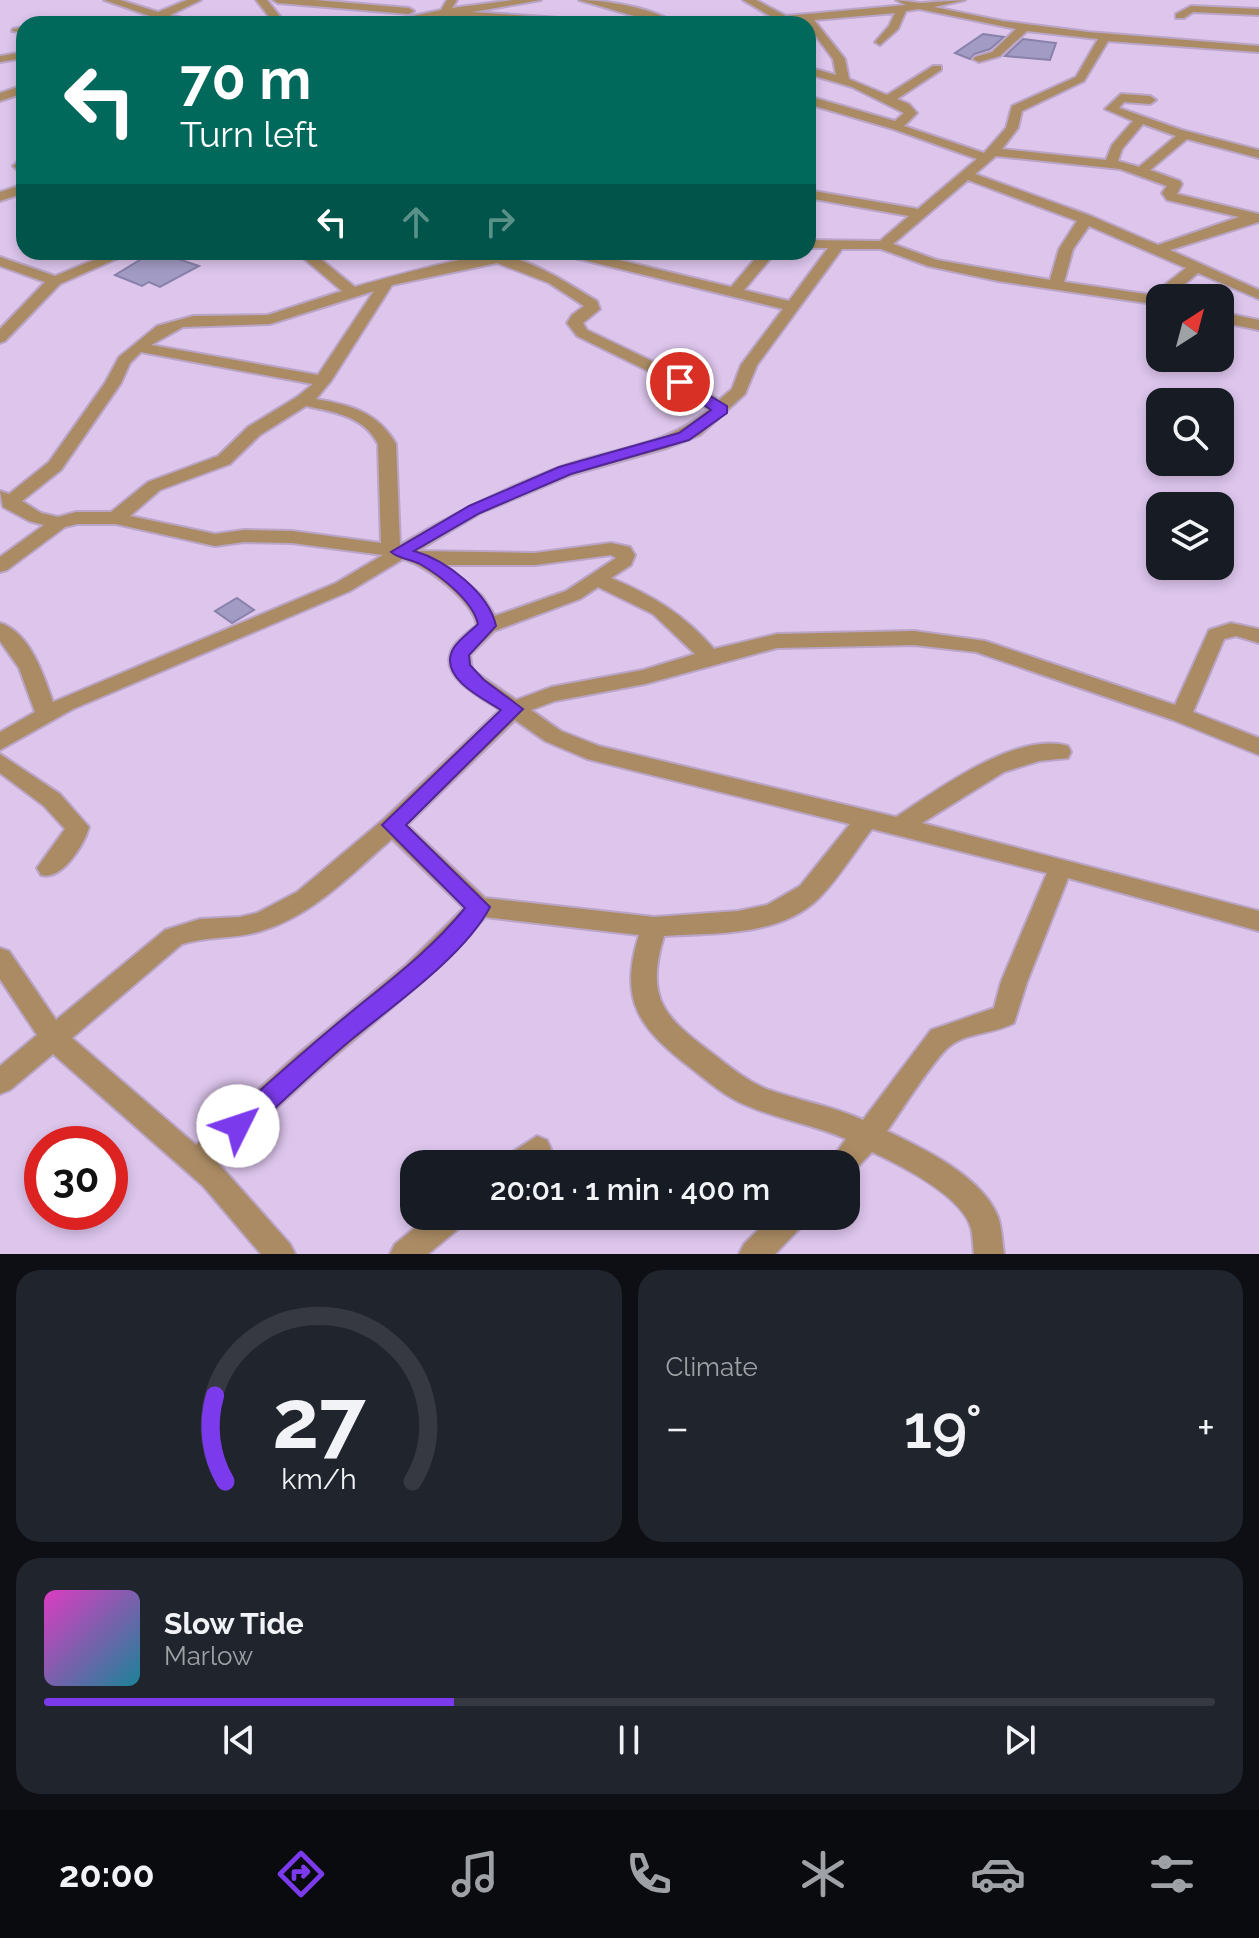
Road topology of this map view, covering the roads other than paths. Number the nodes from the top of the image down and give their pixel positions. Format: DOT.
graph roads {
  1 [pos="109,0"];
  2 [pos="196,0"];
  3 [pos="261,0"];
  4 [pos="278,0"];
  5 [pos="452,0"];
  6 [pos="536,0"];
  7 [pos="748,0"];
  8 [pos="960,0"];
  9 [pos="589,2"];
  10 [pos="371,4"];
  11 [pos="902,5"];
  12 [pos="920,7"];
  13 [pos="1259,12"];
  14 [pos="444,13"];
  15 [pos="431,14"];
  16 [pos="159,16"];
  17 [pos="274,16"];
  18 [pos="421,16"];
  19 [pos="492,16"];
  20 [pos="650,16"];
  21 [pos="778,16"];
  22 [pos="815,16"];
  23 [pos="1180,16"];
  24 [pos="1025,27"];
  25 [pos="816,29"];
  26 [pos="1105,37"];
  27 [pos="880,42"];
  28 [pos="1181,47"];
  29 [pos="1259,49"];
  30 [pos="979,59"];
  31 [pos="1245,61"];
  32 [pos="937,68"];
  33 [pos="816,72"];
  34 [pos="843,80"];
  35 [pos="887,100"];
  36 [pos="1150,100"];
  37 [pos="816,102"];
  38 [pos="1139,121"];
  39 [pos="897,126"];
  40 [pos="1185,135"];
  41 [pos="1259,154"];
  42 [pos="990,155"];
  43 [pos="1111,163"];
  44 [pos="1141,171"];
  45 [pos="966,175"];
  46 [pos="816,195"];
  47 [pos="918,213"];
  48 [pos="1257,218"];
  49 [pos="1086,219"];
  50 [pos="816,245"];
  51 [pos="883,245"];
  52 [pos="837,246"];
  53 [pos="1159,249"];
  54 [pos="106,260"];
  55 [pos="313,260"];
  56 [pos="475,260"];
  57 [pos="507,260"];
  58 [pos="590,260"];
  59 [pos="596,260"];
  60 [pos="762,260"];
  61 [pos="0,261"];
  62 [pos="1196,267"];
  63 [pos="554,280"];
  64 [pos="55,281"];
  65 [pos="387,282"];
  66 [pos="1176,284"];
  67 [pos="1056,285"];
  68 [pos="352,292"];
  69 [pos="735,292"];
  70 [pos="1259,295"];
  71 [pos="1146,298"];
  72 [pos="791,306"];
  73 [pos="1234,320"];
  74 [pos="1259,325"];
  75 [pos="0,338"];
  76 [pos="138,347"];
  77 [pos="323,381"];
  78 [pos="303,401"];
  79 [pos="721,409"];
  80 [pos="5,500"];
  81 [pos="116,518"];
  82 [pos="58,523"];
  83 [pos="395,551"];
  84 [pos="425,559"];
  85 [pos="0,566"];
  86 [pos="598,580"];
  87 [pos="487,626"];
  88 [pos="0,630"];
  89 [pos="1259,636"];
  90 [pos="709,657"];
  91 [pos="514,709"];
  92 [pos="46,714"];
  93 [pos="1181,715"];
  94 [pos="0,742"];
  95 [pos="1259,747"];
  96 [pos="1060,752"];
  97 [pos="0,762"];
  98 [pos="866,820"];
  99 [pos="392,825"];
  100 [pos="899,826"];
  101 [pos="1061,867"];
  102 [pos="49,868"];
  103 [pos="479,907"];
  104 [pos="1259,921"];
  105 [pos="654,927"];
  106 [pos="0,958"];
  107 [pos="53,1038"];
  108 [pos="0,1082"];
  109 [pos="866,1138"];
  110 [pos="855,1150"];
  111 [pos="196,1163"];
  112 [pos="435,1230"];
  113 [pos="778,1230"];
  114 [pos="280,1254"];
  115 [pos="405,1254"];
  116 [pos="754,1254"];
  117 [pos="989,1254"];
  1 -- 16 [label="street"];
  2 -- 16 [label="street"];
  3 -- 17 [label="street"];
  4 -- 10 [label="street"];
  5 -- 14 [label="street"];
  6 -- 14 [label="street"];
  7 -- 21 [label="street"];
  8 -- 12 [label="street"];
  9 -- 20 [label="street"];
  10 -- 15 [label="street"];
  11 -- 12 [label="street"];
  11 -- 22 [label="street"];
  11 -- 27 [label="street"];
  12 -- 24 [label="street"];
  13 -- 23 [label="street"];
  14 -- 15 [label="street"];
  14 -- 19 [label="street"];
  15 -- 18 [label="street"];
  24 -- 26 [label="street"];
  24 -- 30 [label="street"];
  25 -- 34 [label="street"];
  26 -- 28 [label="street"];
  26 -- 42 [label="street"];
  28 -- 29 [label="street"];
  28 -- 31 [label="street"];
  32 -- 35 [label="street"];
  33 -- 34 [label="street"];
  34 -- 35 [label="street"];
  35 -- 39 [label="street"];
  36 -- 38 [label="street"];
  37 -- 39 [label="street"];
  38 -- 40 [label="street"];
  38 -- 43 [label="street"];
  39 -- 42 [label="street"];
  40 -- 41 [label="street"];
  40 -- 44 [label="street"];
  42 -- 43 [label="street"];
  42 -- 45 [label="street"];
  43 -- 44 [label="street"];
  44 -- 48 [label="street"];
  45 -- 47 [label="street"];
  45 -- 49 [label="street"];
  46 -- 47 [label="street"];
  47 -- 51 [label="street"];
  48 -- 53 [label="street"];
  49 -- 53 [label="street"];
  49 -- 67 [label="street"];
  50 -- 52 [label="street"];
  51 -- 52 [label="street"];
  51 -- 67 [label="street"];
  52 -- 72 [label="street"];
  53 -- 62 [label="street"];
  54 -- 64 [label="street"];
  55 -- 68 [label="street"];
  56 -- 65 [label="street"];
  57 -- 63 [label="street"];
  58 -- 63 [label="street"];
  59 -- 69 [label="street"];
  60 -- 69 [label="street"];
  61 -- 64 [label="street"];
  62 -- 66 [label="street"];
  62 -- 70 [label="street"];
  63 -- 79 [label="street"];
  64 -- 75 [label="street"];
  65 -- 68 [label="street"];
  65 -- 77 [label="street"];
  67 -- 71 [label="street"];
  68 -- 76 [label="street"];
  69 -- 72 [label="street"];
  72 -- 79 [label="street"];
  73 -- 74 [label="street"];
  76 -- 77 [label="street"];
  76 -- 80 [label="street"];
  77 -- 78 [label="street"];
  78 -- 81 [label="street"];
  78 -- 83 [label="street"];
  79 -- 83 [label="street"];
  80 -- 82 [label="street"];
  81 -- 82 [label="street"];
  81 -- 83 [label="street"];
  82 -- 85 [label="street"];
  83 -- 84 [label="street"];
  83 -- 92 [label="street"];
  84 -- 86 [label="street"];
  84 -- 87 [label="street"];
  86 -- 87 [label="street"];
  86 -- 90 [label="street"];
  87 -- 91 [label="street"];
  88 -- 92 [label="street"];
  89 -- 93 [label="street"];
  90 -- 91 [label="street"];
  90 -- 93 [label="street"];
  91 -- 98 [label="street"];
  91 -- 99 [label="street"];
  92 -- 94 [label="street"];
  93 -- 95 [label="street"];
  96 -- 100 [label="street"];
  97 -- 102 [label="street"];
  98 -- 100 [label="street"];
  98 -- 105 [label="street"];
  99 -- 103 [label="street"];
  99 -- 107 [label="street"];
  100 -- 101 [label="street"];
  101 -- 104 [label="street"];
  101 -- 109 [label="street"];
  103 -- 105 [label="street"];
  103 -- 111 [label="street"];
  105 -- 109 [label="street"];
  106 -- 107 [label="street"];
  107 -- 108 [label="street"];
  107 -- 111 [label="street"];
  109 -- 110 [label="street"];
  109 -- 117 [label="street"];
  111 -- 114 [label="street"];
  112 -- 115 [label="street"];
  113 -- 116 [label="street"];
}
